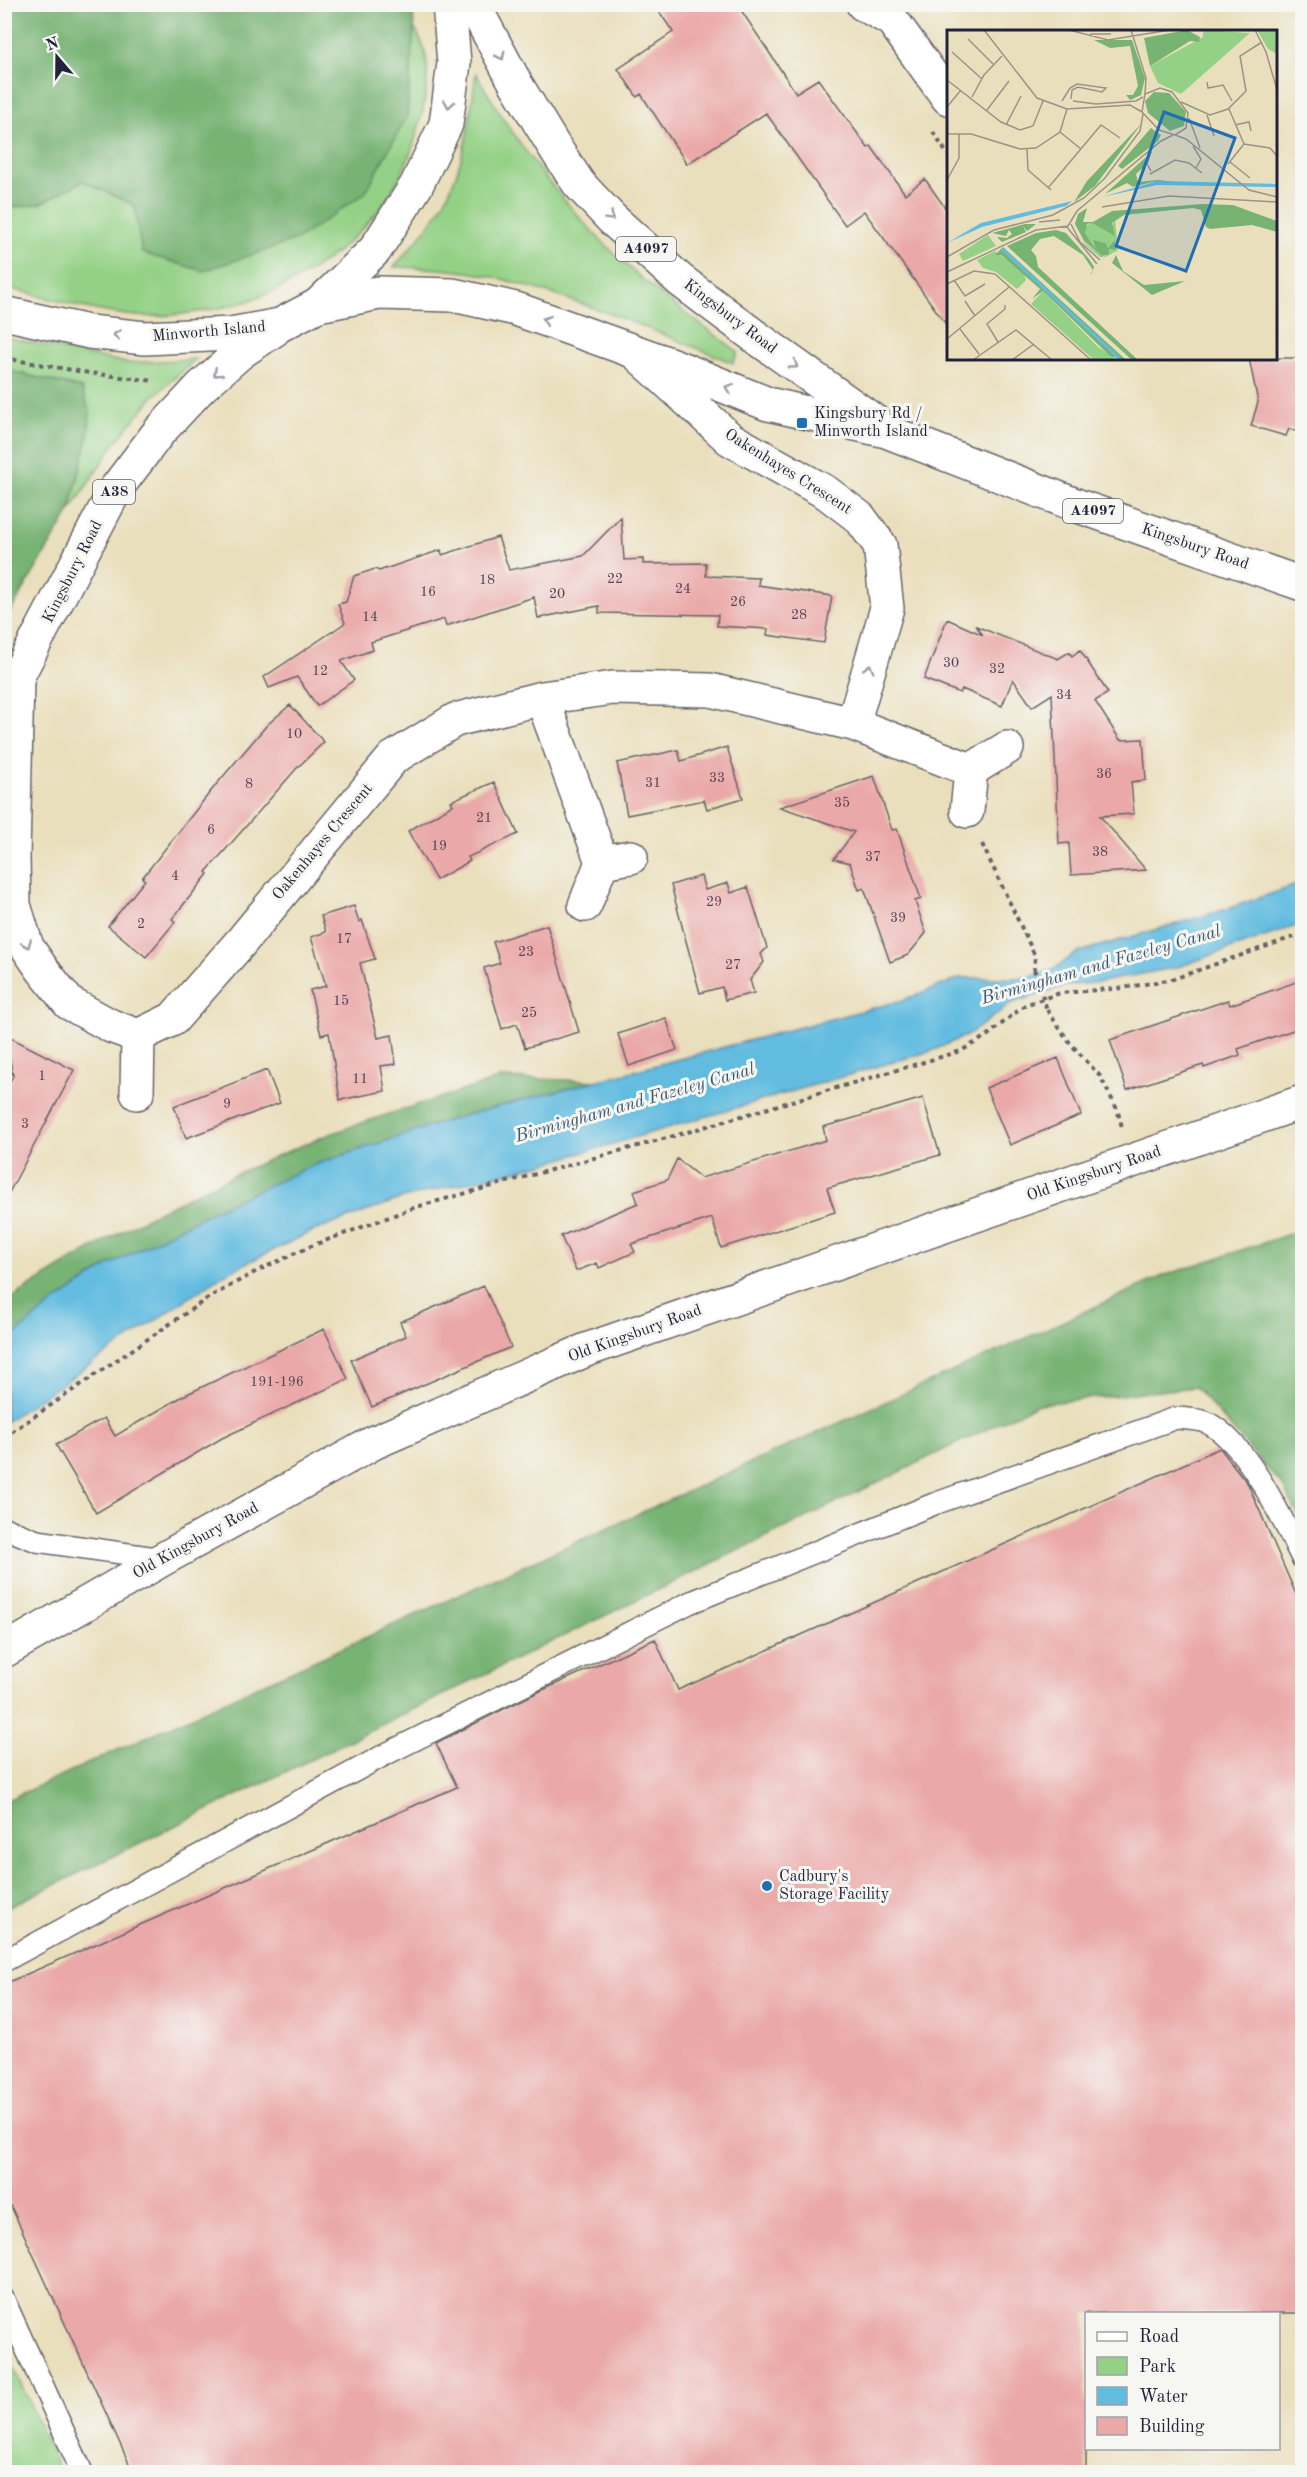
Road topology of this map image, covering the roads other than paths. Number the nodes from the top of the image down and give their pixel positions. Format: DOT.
graph roads {
  1 [pos="448,4"];
  2 [pos="473,4"];
  3 [pos="863,4"];
  4 [pos="947,97"];
  5 [pos="318,305"];
  6 [pos="4,313"];
  7 [pos="280,325"];
  8 [pos="635,352"];
  9 [pos="886,431"];
  10 [pos="1302,584"];
  11 [pos="11,690"];
  12 [pos="542,698"];
  13 [pos="853,724"];
  14 [pos="1007,748"];
  15 [pos="971,770"];
  16 [pos="967,812"];
  17 [pos="585,905"];
  18 [pos="138,1036"];
  19 [pos="137,1093"];
  20 [pos="1302,1102"];
  21 [pos="4,1528"];
  22 [pos="1302,1558"];
  23 [pos="163,1559"];
  24 [pos="4,1651"];
  25 [pos="4,1961"];
  26 [pos="4,2300"];
  27 [pos="82,2472"];
  1 -- 5 [label="main road, Minworth Island, one-way"];
  2 -- 9 [label="main road, Kingsbury Road / A4097, one-way"];
  3 -- 4 [label="main road"];
  5 -- 7 [label="main road, Minworth Island"];
  8 -- 5 [label="main road, Kingsbury Road / A4097, one-way"];
  7 -- 6 [label="main road, Minworth Island, one-way"];
  7 -- 11 [label="main road, Kingsbury Road / A38, one-way"];
  9 -- 8 [label="main road, Kingsbury Road / A4097, one-way"];
  13 -- 8 [label="main road, Oakenhayes Crescent, one-way"];
  9 -- 10 [label="main road, Kingsbury Road / A4097"];
  11 -- 18 [label="main road, one-way"];
  12 -- 13 [label="main road, Oakenhayes Crescent"];
  12 -- 17 [label="main road"];
  12 -- 18 [label="main road, Oakenhayes Crescent"];
  13 -- 15 [label="main road, Oakenhayes Crescent"];
  14 -- 15 [label="main road"];
  15 -- 16 [label="main road"];
  18 -- 19 [label="main road"];
  20 -- 23 [label="main road, Old Kingsbury Road"];
  21 -- 23 [label="lane"];
  22 -- 25 [label="lane"];
  23 -- 24 [label="main road, Old Kingsbury Road"];
  26 -- 27 [label="lane"];
}
